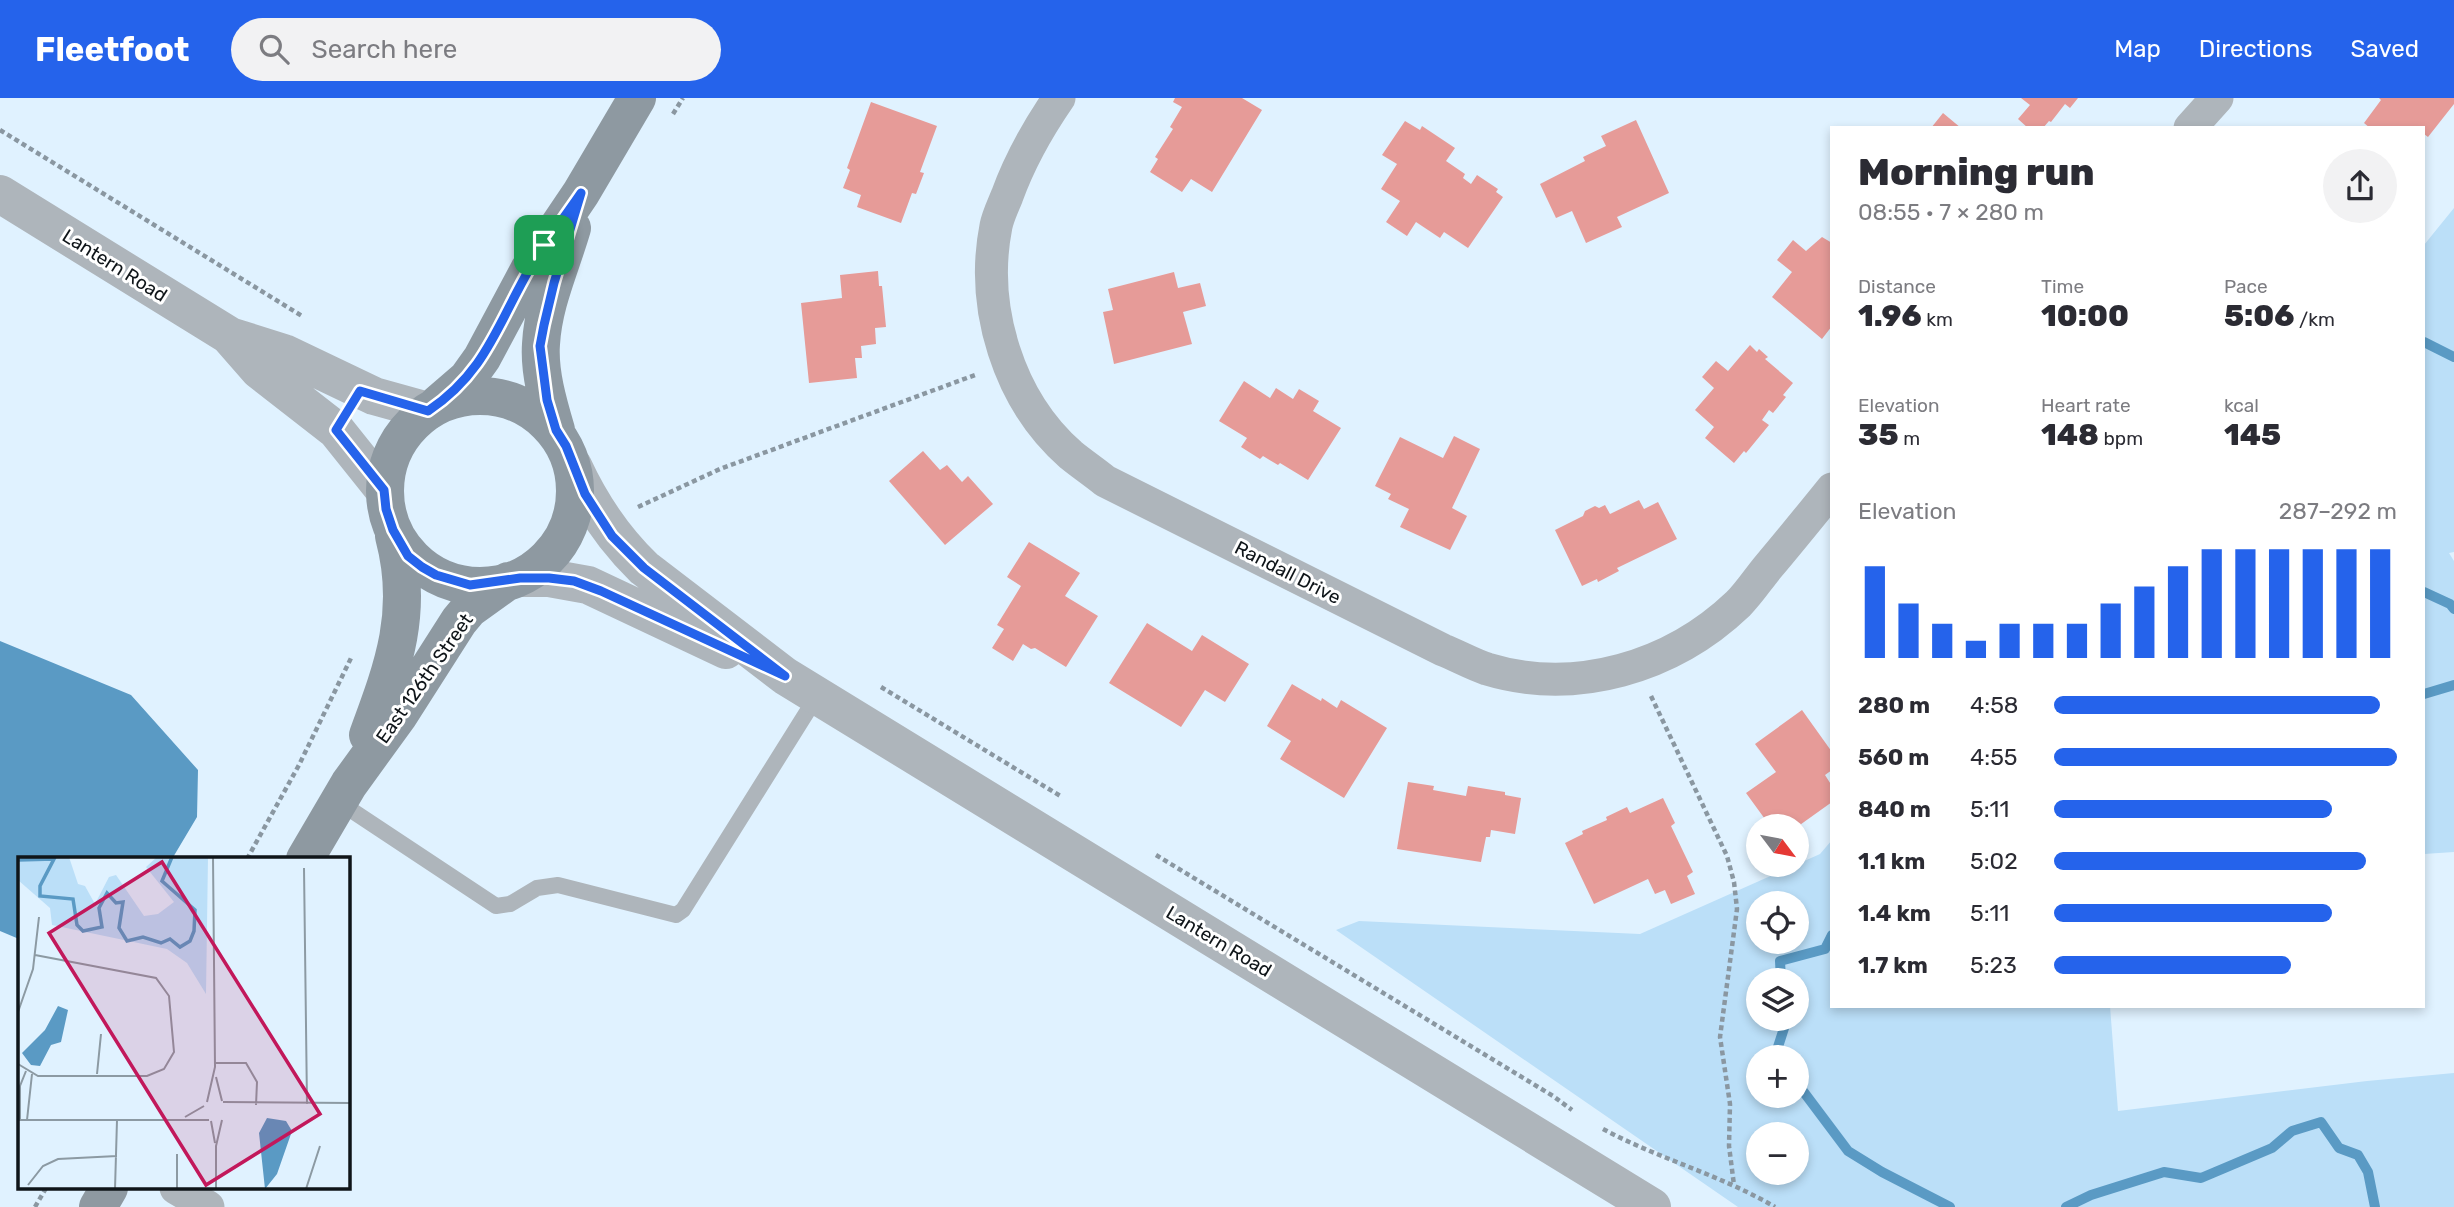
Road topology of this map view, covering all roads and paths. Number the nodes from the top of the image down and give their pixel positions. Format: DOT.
graph roads {
  1 [pos="637,98"];
  2 [pos="683,98"];
  3 [pos="1059,98"];
  4 [pos="2217,98"];
  5 [pos="670,118"];
  6 [pos="2192,126"];
  7 [pos="581,193"];
  8 [pos="0,194"];
  9 [pos="230,336"];
  10 [pos="433,407"];
  11 [pos="556,430"];
  12 [pos="573,466"];
  13 [pos="384,490"];
  14 [pos="1830,491"];
  15 [pos="393,530"];
  16 [pos="514,580"];
  17 [pos="355,651"];
  18 [pos="1637,667"];
  19 [pos="801,686"];
  20 [pos="880,686"];
  21 [pos="344,793"];
  22 [pos="1067,801"];
  23 [pos="1147,849"];
  24 [pos="248,857"];
  25 [pos="306,857"];
  26 [pos="1580,1115"];
  27 [pos="1597,1126"];
  28 [pos="1734,1185"];
  29 [pos="45,1190"];
  30 [pos="108,1190"];
  31 [pos="179,1190"];
  32 [pos="34,1207"];
  33 [pos="98,1207"];
  34 [pos="208,1207"];
  35 [pos="1652,1207"];
  36 [pos="1775,1207"];
  1 -- 7 [label="main road"];
  2 -- 5 [label="path"];
  3 -- 18 [label="street, Randall Drive"];
  4 -- 6 [label="street"];
  7 -- 10 [label="main road"];
  7 -- 11 [label="main road"];
  8 -- 9 [label="street, Lantern Road"];
  9 -- 10 [label="street, Lantern Road"];
  9 -- 13 [label="street, Lantern Road"];
  10 -- 11 [label="main road"];
  10 -- 13 [label="main road"];
  11 -- 12 [label="main road"];
  12 -- 16 [label="main road"];
  12 -- 19 [label="street, Lantern Road"];
  13 -- 15 [label="main road"];
  14 -- 18 [label="street, Randall Drive"];
  15 -- 16 [label="main road"];
  15 -- 21 [label="main road, East 126th Street"];
  16 -- 19 [label="street, Lantern Road"];
  16 -- 21 [label="main road, East 126th Street"];
  17 -- 24 [label="path"];
  18 -- 28 [label="path"];
  19 -- 21 [label="lane"];
  19 -- 35 [label="street, Lantern Road"];
  20 -- 22 [label="path"];
  21 -- 25 [label="main road, East 126th Street"];
  23 -- 26 [label="path"];
  27 -- 28 [label="path"];
  28 -- 36 [label="path"];
  29 -- 32 [label="path"];
  30 -- 33 [label="main road"];
  31 -- 34 [label="street"];
}
